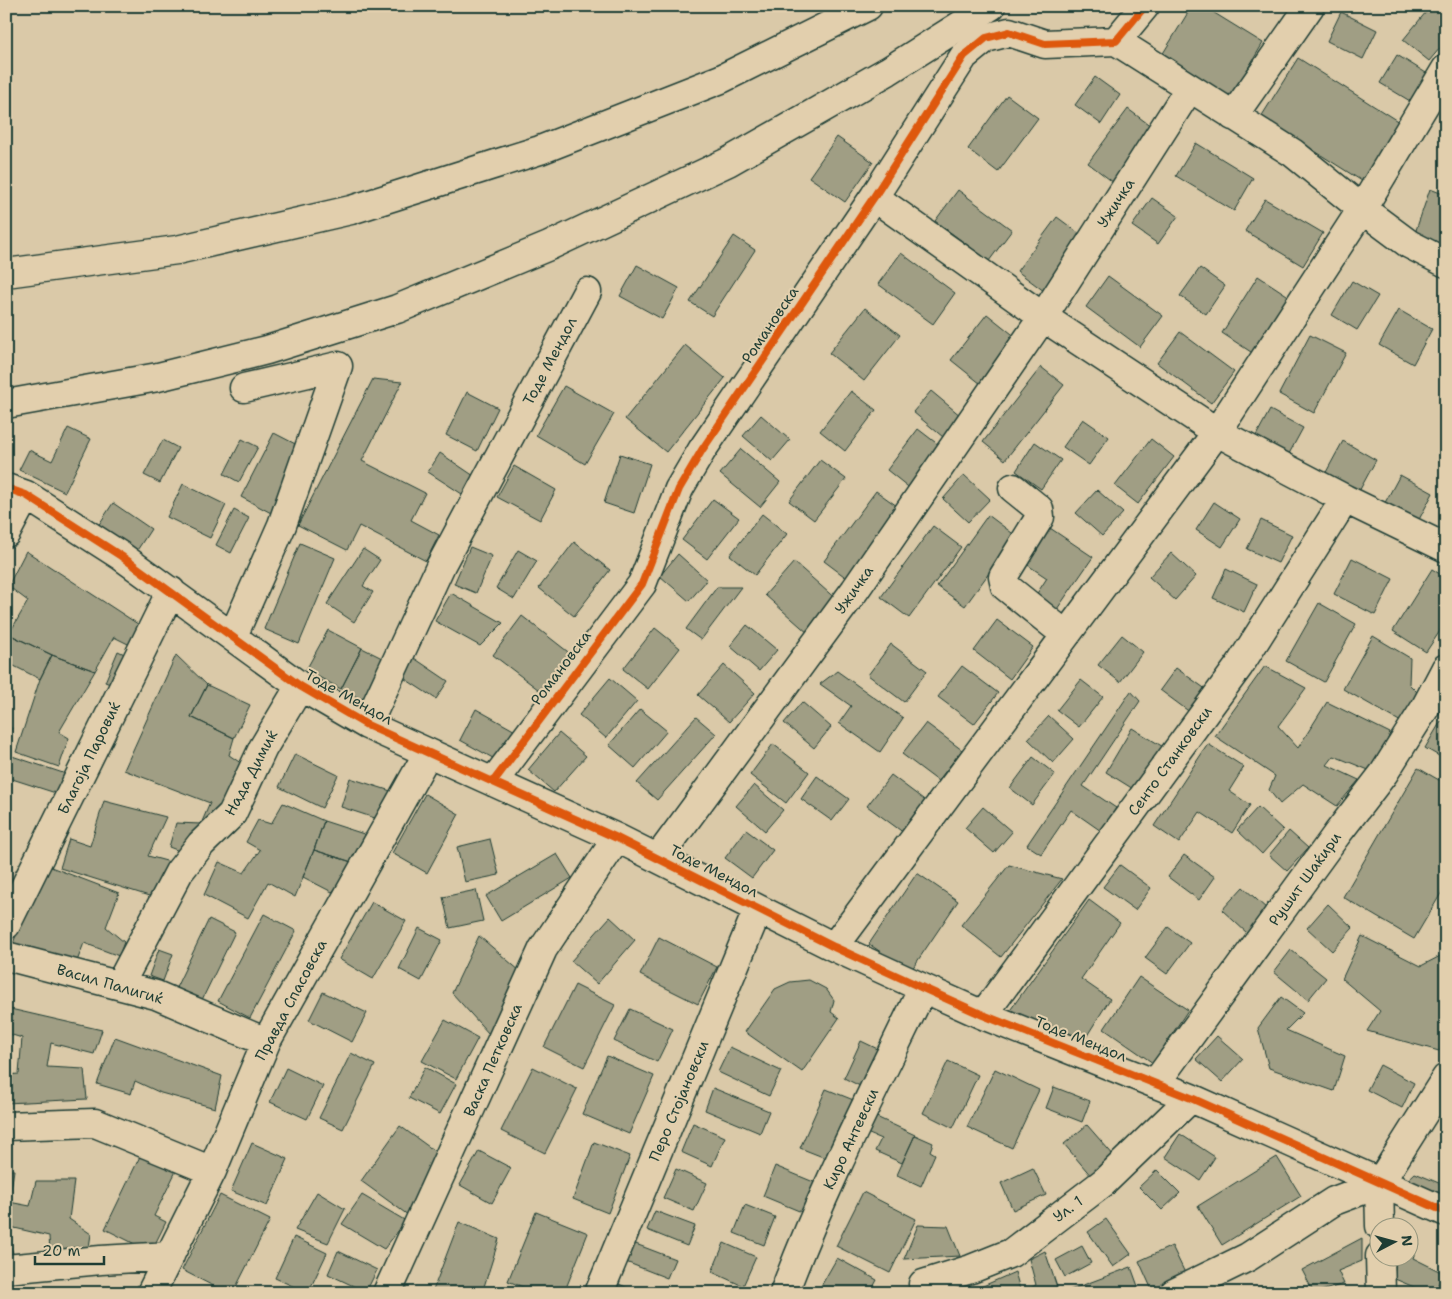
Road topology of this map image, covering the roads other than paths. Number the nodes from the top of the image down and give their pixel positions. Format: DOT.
graph roads {
  1 [pos="868,6"];
  2 [pos="991,6"];
  3 [pos="1145,6"];
  4 [pos="1310,6"];
  5 [pos="1116,41"];
  6 [pos="1446,69"];
  7 [pos="1189,89"];
  8 [pos="1233,116"];
  9 [pos="874,197"];
  10 [pos="1362,209"];
  11 [pos="1446,263"];
  12 [pos="6,272"];
  13 [pos="587,292"];
  14 [pos="1043,317"];
  15 [pos="244,388"];
  16 [pos="6,404"];
  17 [pos="1217,432"];
  18 [pos="1013,488"];
  19 [pos="16,492"];
  20 [pos="1346,499"];
  21 [pos="6,533"];
  22 [pos="1446,548"];
  23 [pos="171,591"];
  24 [pos="1066,635"];
  25 [pos="233,636"];
  26 [pos="1446,668"];
  27 [pos="300,686"];
  28 [pos="367,725"];
  29 [pos="428,753"];
  30 [pos="493,782"];
  31 [pos="617,838"];
  32 [pos="658,858"];
  33 [pos="758,909"];
  34 [pos="6,924"];
  35 [pos="834,947"];
  36 [pos="6,956"];
  37 [pos="120,984"];
  38 [pos="923,988"];
  39 [pos="983,1015"];
  40 [pos="266,1042"];
  41 [pos="1446,1078"];
  42 [pos="1155,1084"];
  43 [pos="1191,1098"];
  44 [pos="6,1126"];
  45 [pos="212,1171"];
  46 [pos="1379,1184"];
  47 [pos="1446,1212"];
  48 [pos="1380,1216"];
  49 [pos="170,1256"];
  50 [pos="1380,1266"];
  51 [pos="6,1269"];
  52 [pos="923,1284"];
  53 [pos="151,1293"];
  54 [pos="387,1293"];
  55 [pos="599,1293"];
  56 [pos="784,1293"];
  57 [pos="1174,1293"];
  58 [pos="1381,1293"];
  1 -- 12 [label="main road"];
  2 -- 16 [label="main road"];
  3 -- 5 [label="main road"];
  4 -- 8 [label="main road"];
  5 -- 7 [label="main road"];
  5 -- 9 [label="main road, Романовска"];
  6 -- 10 [label="main road"];
  7 -- 8 [label="main road"];
  7 -- 14 [label="main road, Ужичка"];
  8 -- 10 [label="main road"];
  9 -- 14 [label="main road"];
  9 -- 30 [label="main road, Романовска"];
  10 -- 11 [label="main road"];
  10 -- 17 [label="main road"];
  13 -- 28 [label="main road, Тоде Мендол"];
  14 -- 17 [label="main road"];
  14 -- 32 [label="main road, Ужичка"];
  15 -- 25 [label="main road"];
  17 -- 20 [label="main road"];
  17 -- 24 [label="main road"];
  18 -- 24 [label="main road"];
  19 -- 21 [label="main road"];
  19 -- 23 [label="main road, Тоде Мендол"];
  20 -- 22 [label="main road"];
  20 -- 39 [label="main road, Сенто Станковски"];
  23 -- 25 [label="main road, Тоде Мендол"];
  23 -- 34 [label="main road, Благоја Паровиќ"];
  24 -- 35 [label="main road"];
  25 -- 27 [label="main road, Тоде Мендол"];
  26 -- 42 [label="main road, Рушит Шаќири"];
  27 -- 28 [label="main road, Тоде Мендол"];
  27 -- 37 [label="main road, Нада Димиќ"];
  28 -- 29 [label="main road, Тоде Мендол"];
  29 -- 30 [label="main road, Тоде Мендол"];
  29 -- 40 [label="main road, Правда Спасовска"];
  30 -- 31 [label="main road, Тоде Мендол"];
  31 -- 32 [label="main road, Тоде Мендол"];
  31 -- 54 [label="main road, Васка Петковска"];
  32 -- 33 [label="main road, Тоде Мендол"];
  33 -- 35 [label="main road, Тоде Мендол"];
  33 -- 55 [label="main road, Перо Стојановски"];
  35 -- 38 [label="main road, Тоде Мендол"];
  36 -- 37 [label="main road, Васил Палигиќ"];
  37 -- 40 [label="main road, Васил Палигиќ"];
  38 -- 39 [label="main road, Тоде Мендол"];
  38 -- 56 [label="main road, Киро Антевски"];
  39 -- 42 [label="main road, Тоде Мендол"];
  40 -- 45 [label="main road, Правда Спасовска"];
  41 -- 46 [label="main road"];
  42 -- 43 [label="main road, Тоде Мендол"];
  43 -- 46 [label="main road, Тоде Мендол"];
  43 -- 52 [label="main road, Ул. 1"];
  44 -- 45 [label="main road"];
  45 -- 49 [label="main road, Правда Спасовска"];
  46 -- 47 [label="main road, Тоде Мендол"];
  46 -- 48 [label="main road"];
  46 -- 57 [label="main road"];
  49 -- 51 [label="main road"];
  49 -- 53 [label="main road, Правда Спасовска"];
  50 -- 58 [label="main road"];
}
